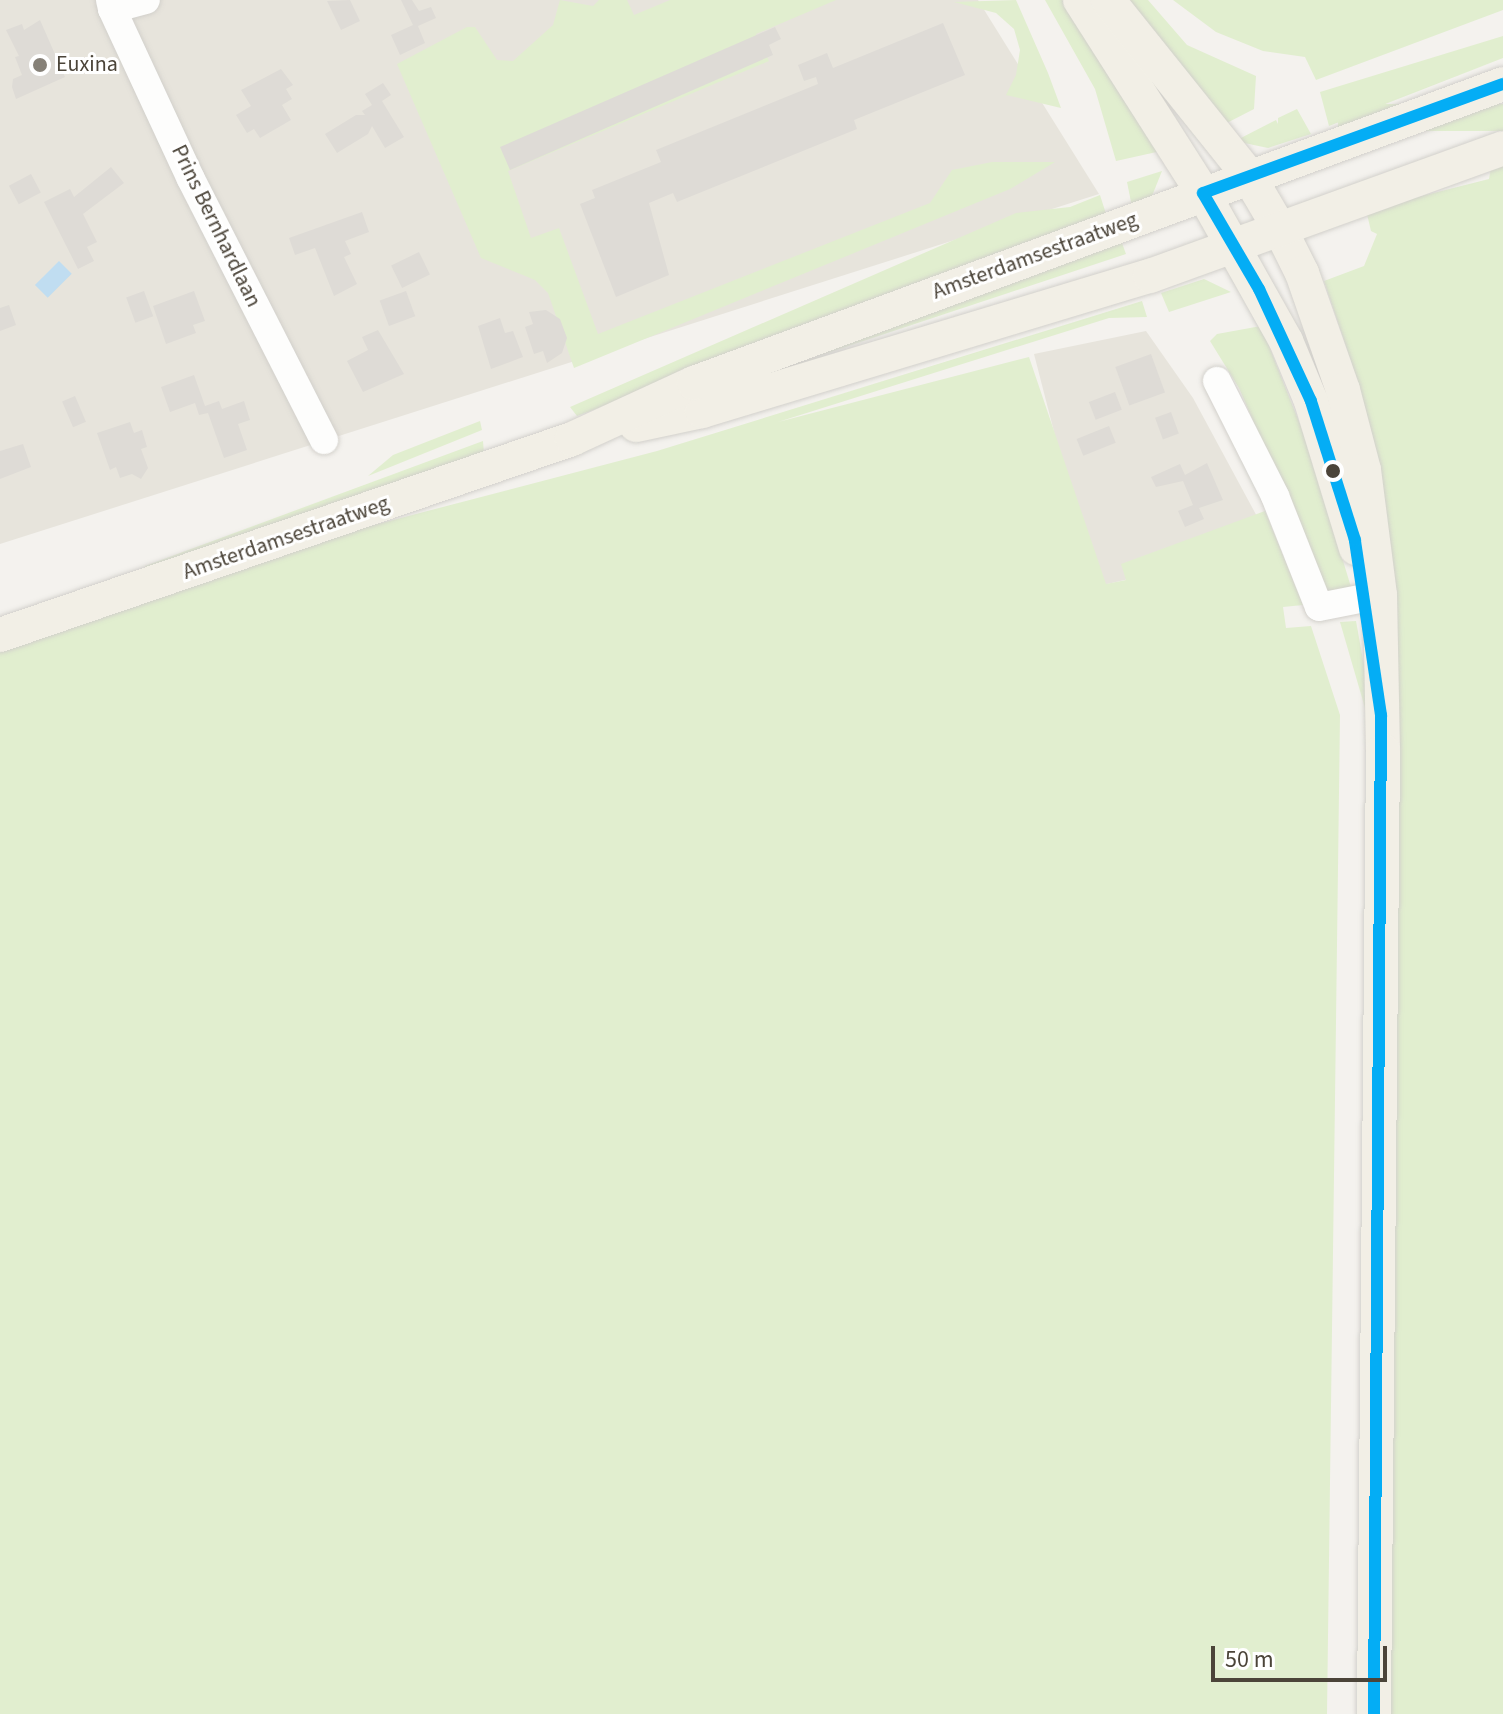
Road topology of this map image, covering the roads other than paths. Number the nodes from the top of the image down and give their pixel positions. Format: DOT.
graph roads {
  1 [pos="146,0"];
  2 [pos="1080,0"];
  3 [pos="1108,0"];
  4 [pos="111,4"];
  5 [pos="1503,84"];
  6 [pos="1503,148"];
  7 [pos="1248,175"];
  8 [pos="1203,193"];
  9 [pos="1281,231"];
  10 [pos="1235,246"];
  11 [pos="1217,381"];
  12 [pos="572,439"];
  13 [pos="324,440"];
  14 [pos="1371,596"];
  15 [pos="0,635"];
  16 [pos="1374,1714"];
  1 -- 4 [label="street"];
  2 -- 8 [label="main road"];
  3 -- 7 [label="main road"];
  4 -- 13 [label="street, Prins Bernhardlaan"];
  5 -- 7 [label="main road, Amsterdamsestraatweg"];
  6 -- 9 [label="main road, Amsterdamsestraatweg"];
  7 -- 8 [label="main road, Amsterdamsestraatweg"];
  7 -- 9 [label="main road"];
  8 -- 10 [label="main road"];
  8 -- 12 [label="main road, Amsterdamsestraatweg"];
  9 -- 10 [label="main road, Amsterdamsestraatweg"];
  9 -- 14 [label="main road"];
  10 -- 12 [label="main road, Amsterdamsestraatweg"];
  10 -- 14 [label="main road"];
  11 -- 14 [label="street"];
  12 -- 15 [label="main road, Amsterdamsestraatweg"];
  14 -- 16 [label="main road"];
}
